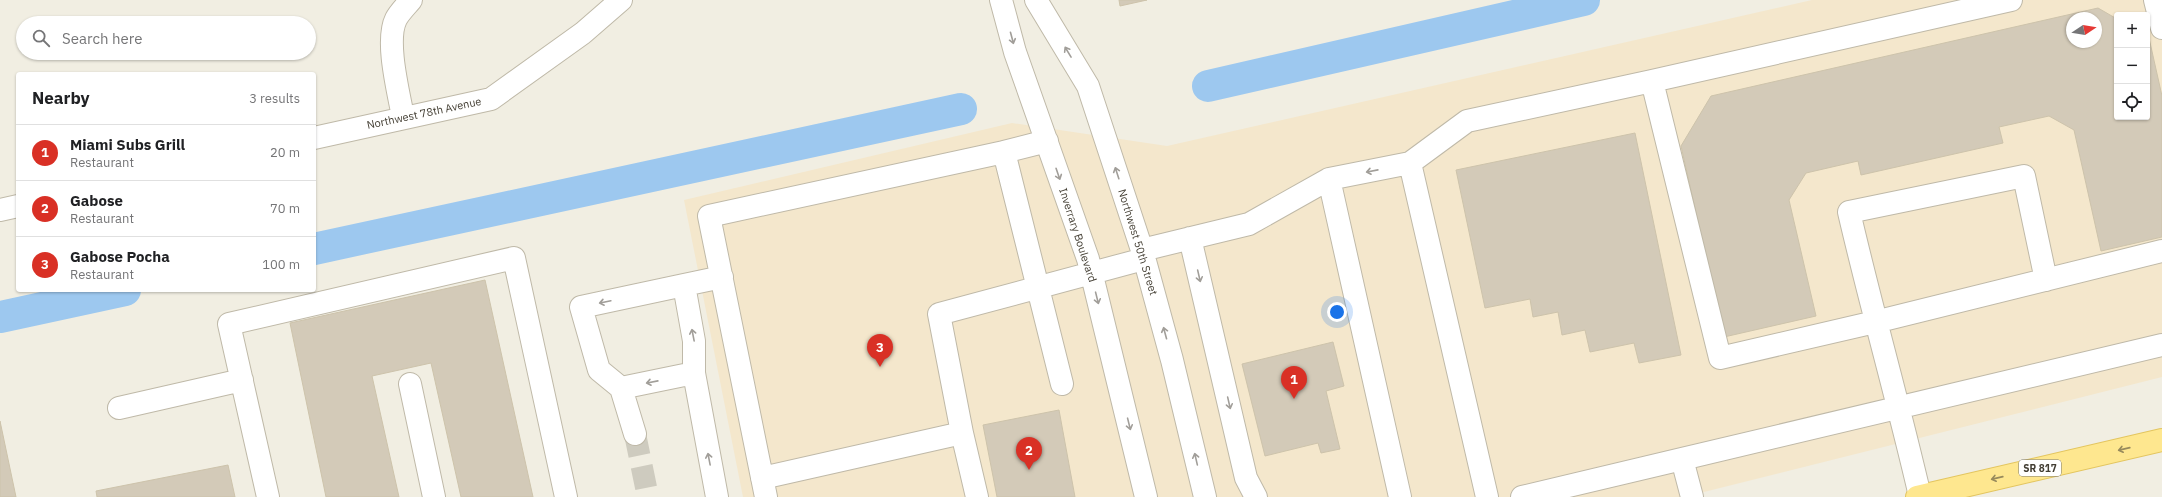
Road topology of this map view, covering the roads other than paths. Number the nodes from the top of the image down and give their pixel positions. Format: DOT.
graph roads {
  1 [pos="411,0"];
  2 [pos="621,0"];
  3 [pos="1001,0"];
  4 [pos="1036,0"];
  5 [pos="2011,0"];
  6 [pos="2155,0"];
  7 [pos="2162,28"];
  8 [pos="1652,81"];
  9 [pos="403,117"];
  10 [pos="316,138"];
  11 [pos="1046,142"];
  12 [pos="1004,152"];
  13 [pos="1410,163"];
  14 [pos="1330,179"];
  15 [pos="16,206"];
  16 [pos="0,210"];
  17 [pos="1190,238"];
  18 [pos="2162,251"];
  19 [pos="1143,255"];
  20 [pos="1092,274"];
  21 [pos="722,277"];
  22 [pos="2046,280"];
  23 [pos="684,285"];
  24 [pos="1039,288"];
  25 [pos="1875,322"];
  26 [pos="2162,345"];
  27 [pos="694,374"];
  28 [pos="242,380"];
  29 [pos="410,384"];
  30 [pos="1062,384"];
  31 [pos="622,388"];
  32 [pos="119,408"];
  33 [pos="1900,408"];
  34 [pos="962,433"];
  35 [pos="635,434"];
  36 [pos="2162,440"];
  37 [pos="1682,459"];
  38 [pos="764,488"];
  39 [pos="268,497"];
  40 [pos="434,497"];
  41 [pos="566,497"];
  42 [pos="717,497"];
  43 [pos="977,497"];
  44 [pos="1146,497"];
  45 [pos="1205,497"];
  46 [pos="1256,497"];
  47 [pos="1400,497"];
  48 [pos="1487,497"];
  49 [pos="1522,497"];
  50 [pos="1692,497"];
  51 [pos="1919,497"];
  1 -- 9 [label="street"];
  2 -- 9 [label="street, Northwest 78th Avenue"];
  3 -- 11 [label="street, Inverrary Boulevard, one-way"];
  19 -- 4 [label="street, Northwest 50th Street, one-way"];
  5 -- 8 [label="street"];
  6 -- 7 [label="street"];
  8 -- 13 [label="street"];
  8 -- 25 [label="street"];
  9 -- 10 [label="street, Northwest 78th Avenue"];
  11 -- 12 [label="street"];
  11 -- 20 [label="street, Inverrary Boulevard, one-way"];
  12 -- 21 [label="street"];
  12 -- 24 [label="street"];
  13 -- 14 [label="street, one-way"];
  13 -- 48 [label="street"];
  14 -- 17 [label="street"];
  14 -- 47 [label="street"];
  15 -- 16 [label="street"];
  17 -- 19 [label="street"];
  17 -- 46 [label="street, one-way"];
  18 -- 22 [label="street"];
  19 -- 20 [label="street"];
  45 -- 19 [label="street, Northwest 50th Street, one-way"];
  20 -- 24 [label="street"];
  20 -- 44 [label="street, Inverrary Boulevard, one-way"];
  21 -- 23 [label="street"];
  21 -- 38 [label="street"];
  22 -- 25 [label="street"];
  22 -- 25 [label="street"];
  27 -- 23 [label="street, one-way"];
  23 -- 31 [label="street, one-way"];
  24 -- 30 [label="street"];
  24 -- 34 [label="street"];
  25 -- 33 [label="street"];
  26 -- 33 [label="street"];
  27 -- 31 [label="street, one-way"];
  42 -- 27 [label="street, one-way"];
  28 -- 32 [label="street"];
  28 -- 39 [label="street"];
  28 -- 41 [label="street"];
  29 -- 40 [label="street"];
  31 -- 35 [label="street"];
  33 -- 37 [label="street"];
  33 -- 51 [label="street"];
  34 -- 38 [label="street"];
  34 -- 43 [label="street"];
  36 -- 51 [label="main road, SR 817, one-way"];
  37 -- 49 [label="street"];
  37 -- 50 [label="street"];
}
